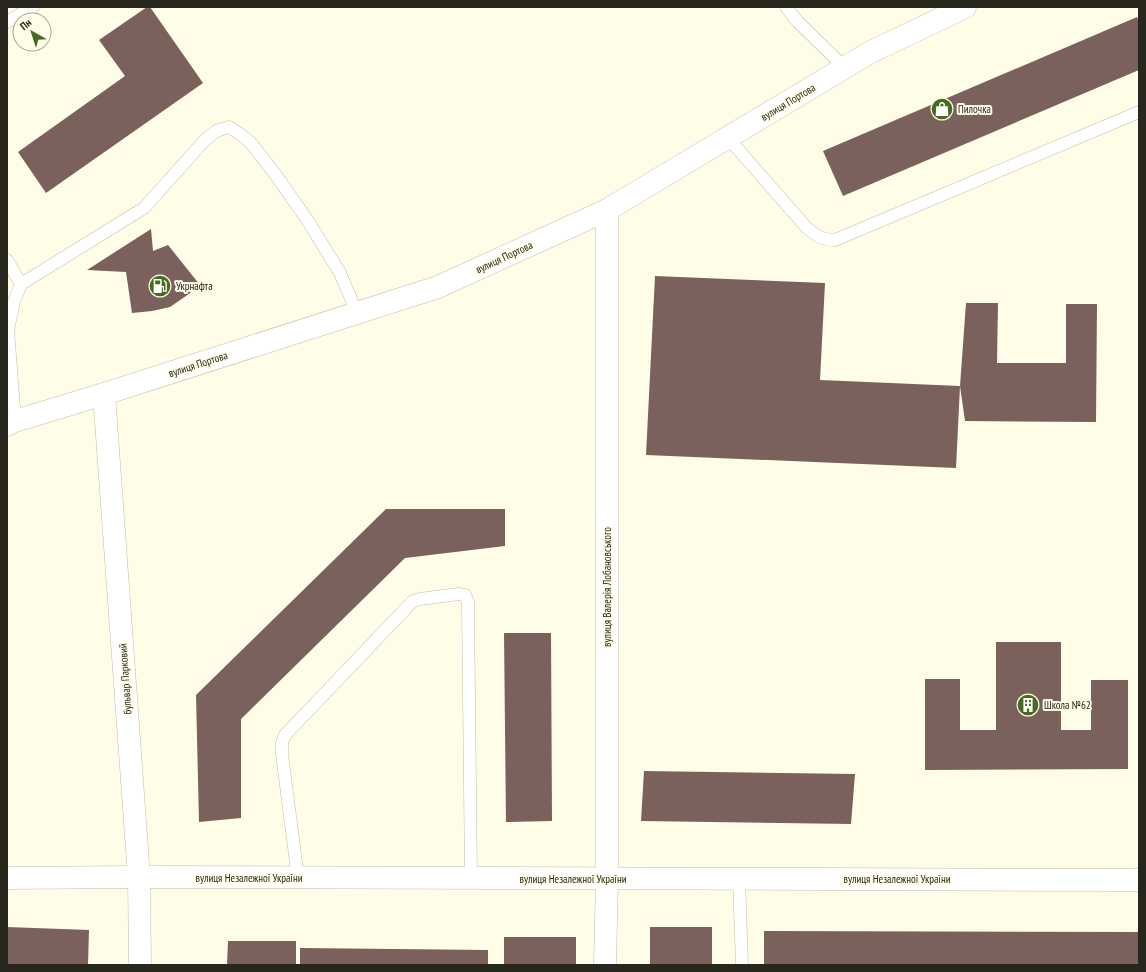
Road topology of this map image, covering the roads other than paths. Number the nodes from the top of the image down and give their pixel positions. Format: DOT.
graph roads {
  1 [pos="33,7"];
  2 [pos="786,7"];
  3 [pos="965,7"];
  4 [pos="7,22"];
  5 [pos="845,68"];
  6 [pos="1139,112"];
  7 [pos="728,138"];
  8 [pos="607,210"];
  9 [pos="7,260"];
  10 [pos="21,284"];
  11 [pos="357,313"];
  12 [pos="104,394"];
  13 [pos="11,423"];
  14 [pos="139,877"];
  15 [pos="7,878"];
  16 [pos="298,878"];
  17 [pos="471,878"];
  18 [pos="607,879"];
  19 [pos="739,879"];
  20 [pos="1139,880"];
  21 [pos="140,965"];
  22 [pos="605,965"];
  23 [pos="742,965"];
  1 -- 4 [label="lane"];
  2 -- 5 [label="lane"];
  3 -- 5 [label="street, вулиця Портова"];
  5 -- 7 [label="street, вулиця Портова"];
  6 -- 7 [label="lane"];
  7 -- 8 [label="street, вулиця Портова"];
  8 -- 11 [label="street, вулиця Портова"];
  8 -- 18 [label="street, вулиця Валерія Лобановського"];
  9 -- 10 [label="lane"];
  10 -- 11 [label="lane"];
  10 -- 13 [label="lane"];
  11 -- 12 [label="street, вулиця Портова"];
  12 -- 13 [label="street, вулиця Портова"];
  12 -- 14 [label="street, бульвар Парковий"];
  14 -- 15 [label="street, вулиця Незалежної України"];
  14 -- 16 [label="street, вулиця Незалежної України"];
  14 -- 21 [label="street, бульвар Парковий"];
  16 -- 17 [label="street, вулиця Незалежної України"];
  16 -- 17 [label="lane"];
  17 -- 18 [label="street, вулиця Незалежної України"];
  18 -- 19 [label="street, вулиця Незалежної України"];
  18 -- 22 [label="street, вулиця Валерія Лобановського"];
  19 -- 20 [label="street, вулиця Незалежної України"];
  19 -- 23 [label="lane"];
}
